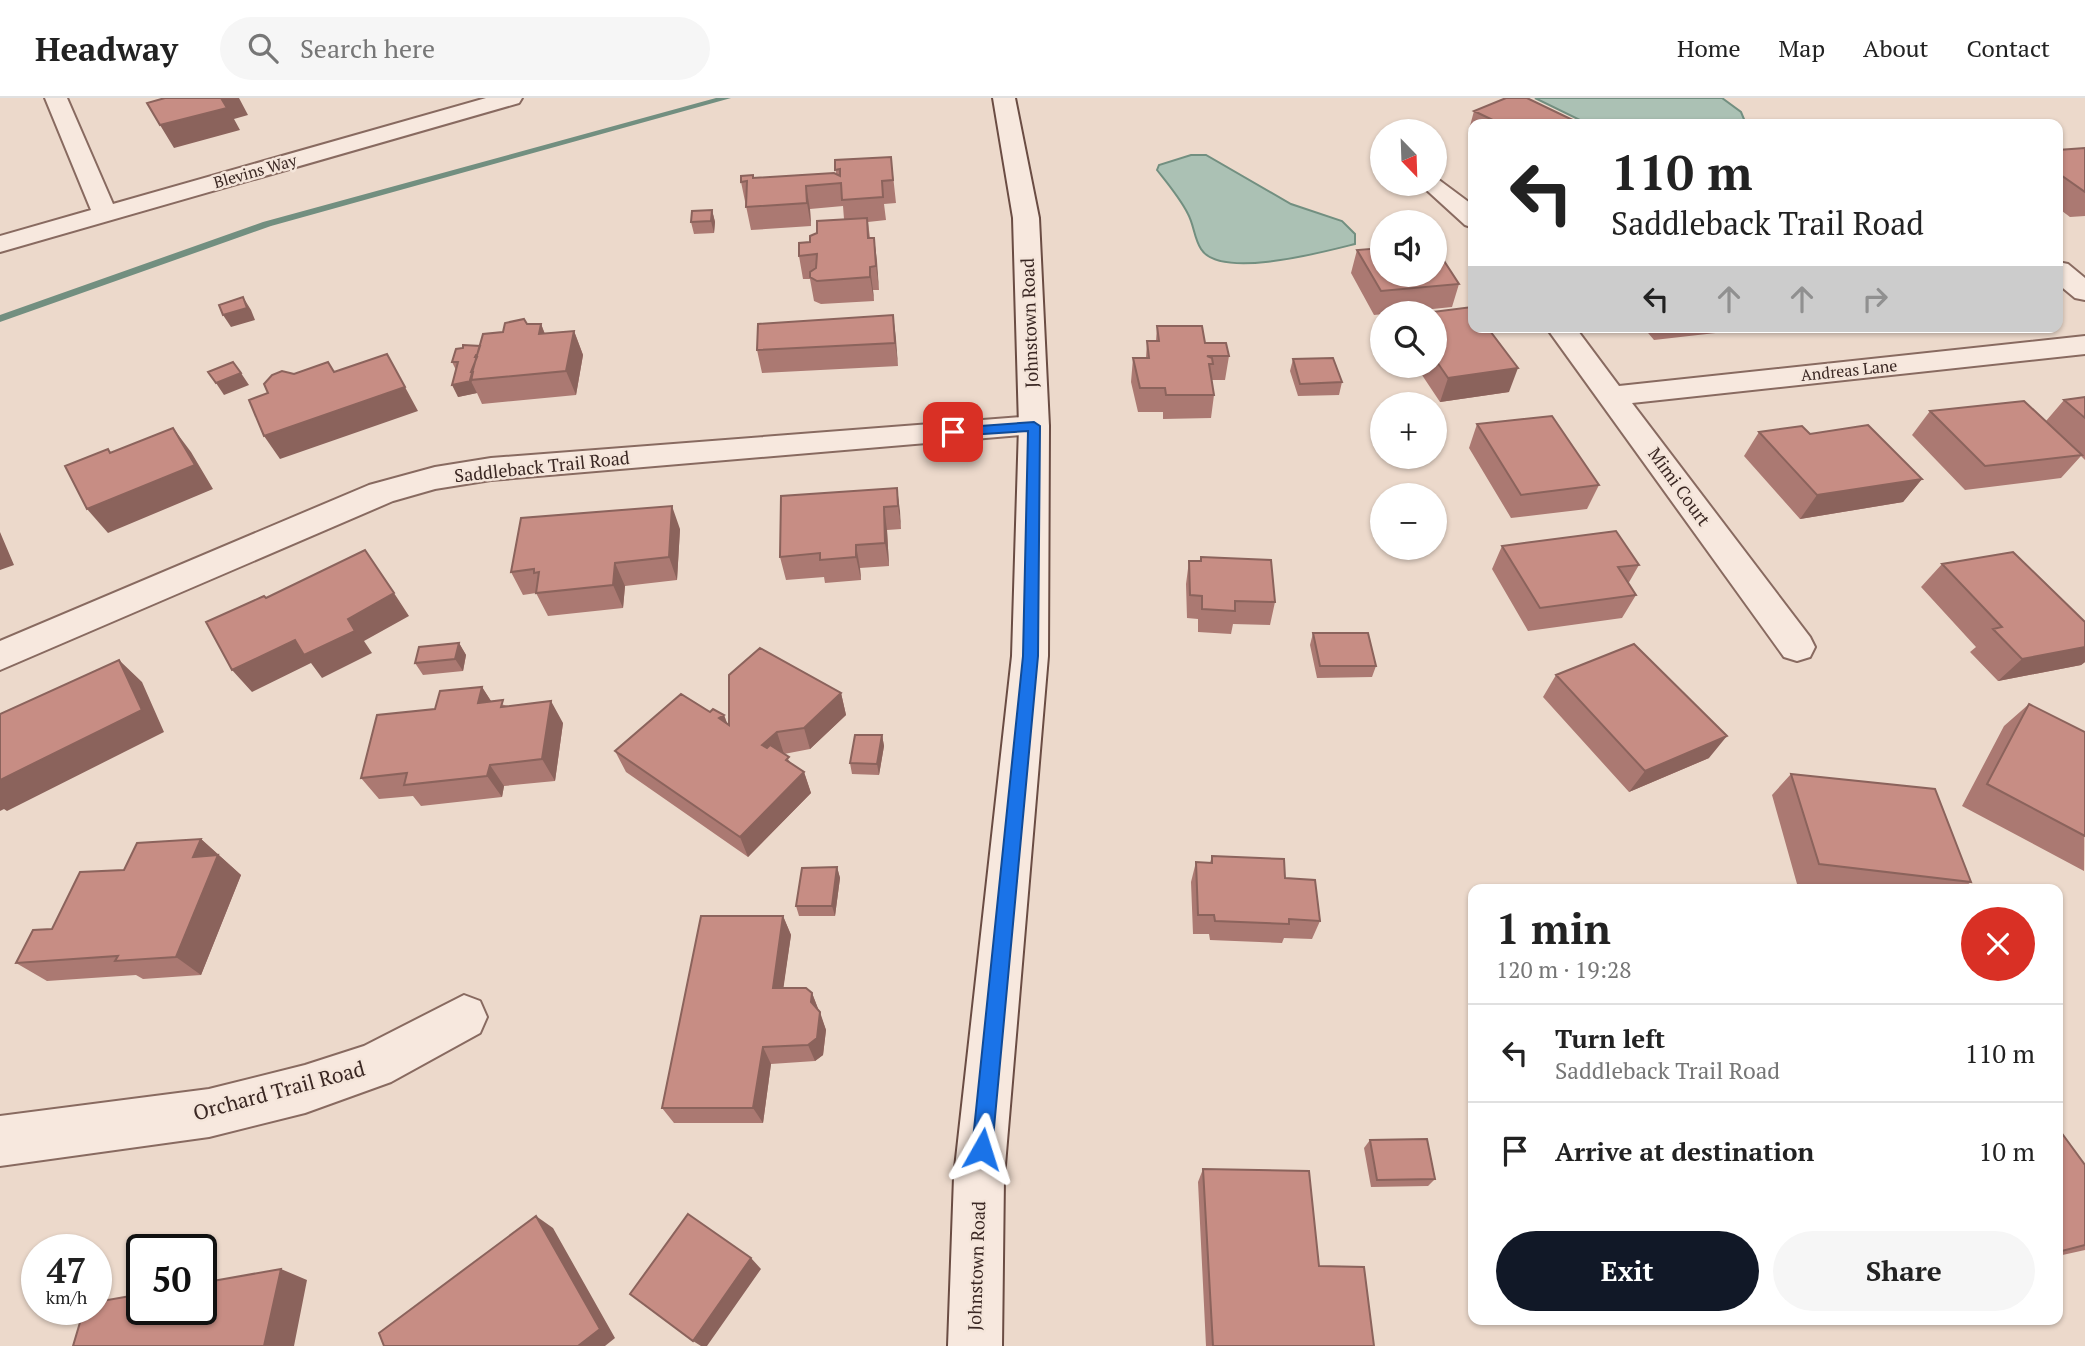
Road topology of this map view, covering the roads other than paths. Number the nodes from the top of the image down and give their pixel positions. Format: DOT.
graph roads {
  1 [pos="56,98"];
  2 [pos="510,98"];
  3 [pos="1004,98"];
  4 [pos="1446,196"];
  5 [pos="104,214"];
  6 [pos="1468,215"];
  7 [pos="0,244"];
  8 [pos="2063,274"];
  9 [pos="2085,292"];
  10 [pos="1565,333"];
  11 [pos="2085,345"];
  12 [pos="1612,396"];
  13 [pos="1034,426"];
  14 [pos="1797,647"];
  15 [pos="0,656"];
  16 [pos="464,1017"];
  17 [pos="0,1141"];
  18 [pos="975,1346"];
  1 -- 5 [label="street"];
  2 -- 5 [label="street, Blevins Way"];
  3 -- 13 [label="street, Johnstown Road"];
  4 -- 6 [label="street"];
  5 -- 7 [label="street, Blevins Way"];
  8 -- 9 [label="street"];
  10 -- 12 [label="street, Mimi Court"];
  11 -- 12 [label="street, Andreas Lane"];
  12 -- 14 [label="street, Mimi Court"];
  13 -- 15 [label="street, Saddleback Trail Road"];
  13 -- 18 [label="street, Johnstown Road"];
  16 -- 17 [label="street, Orchard Trail Road"];
}
